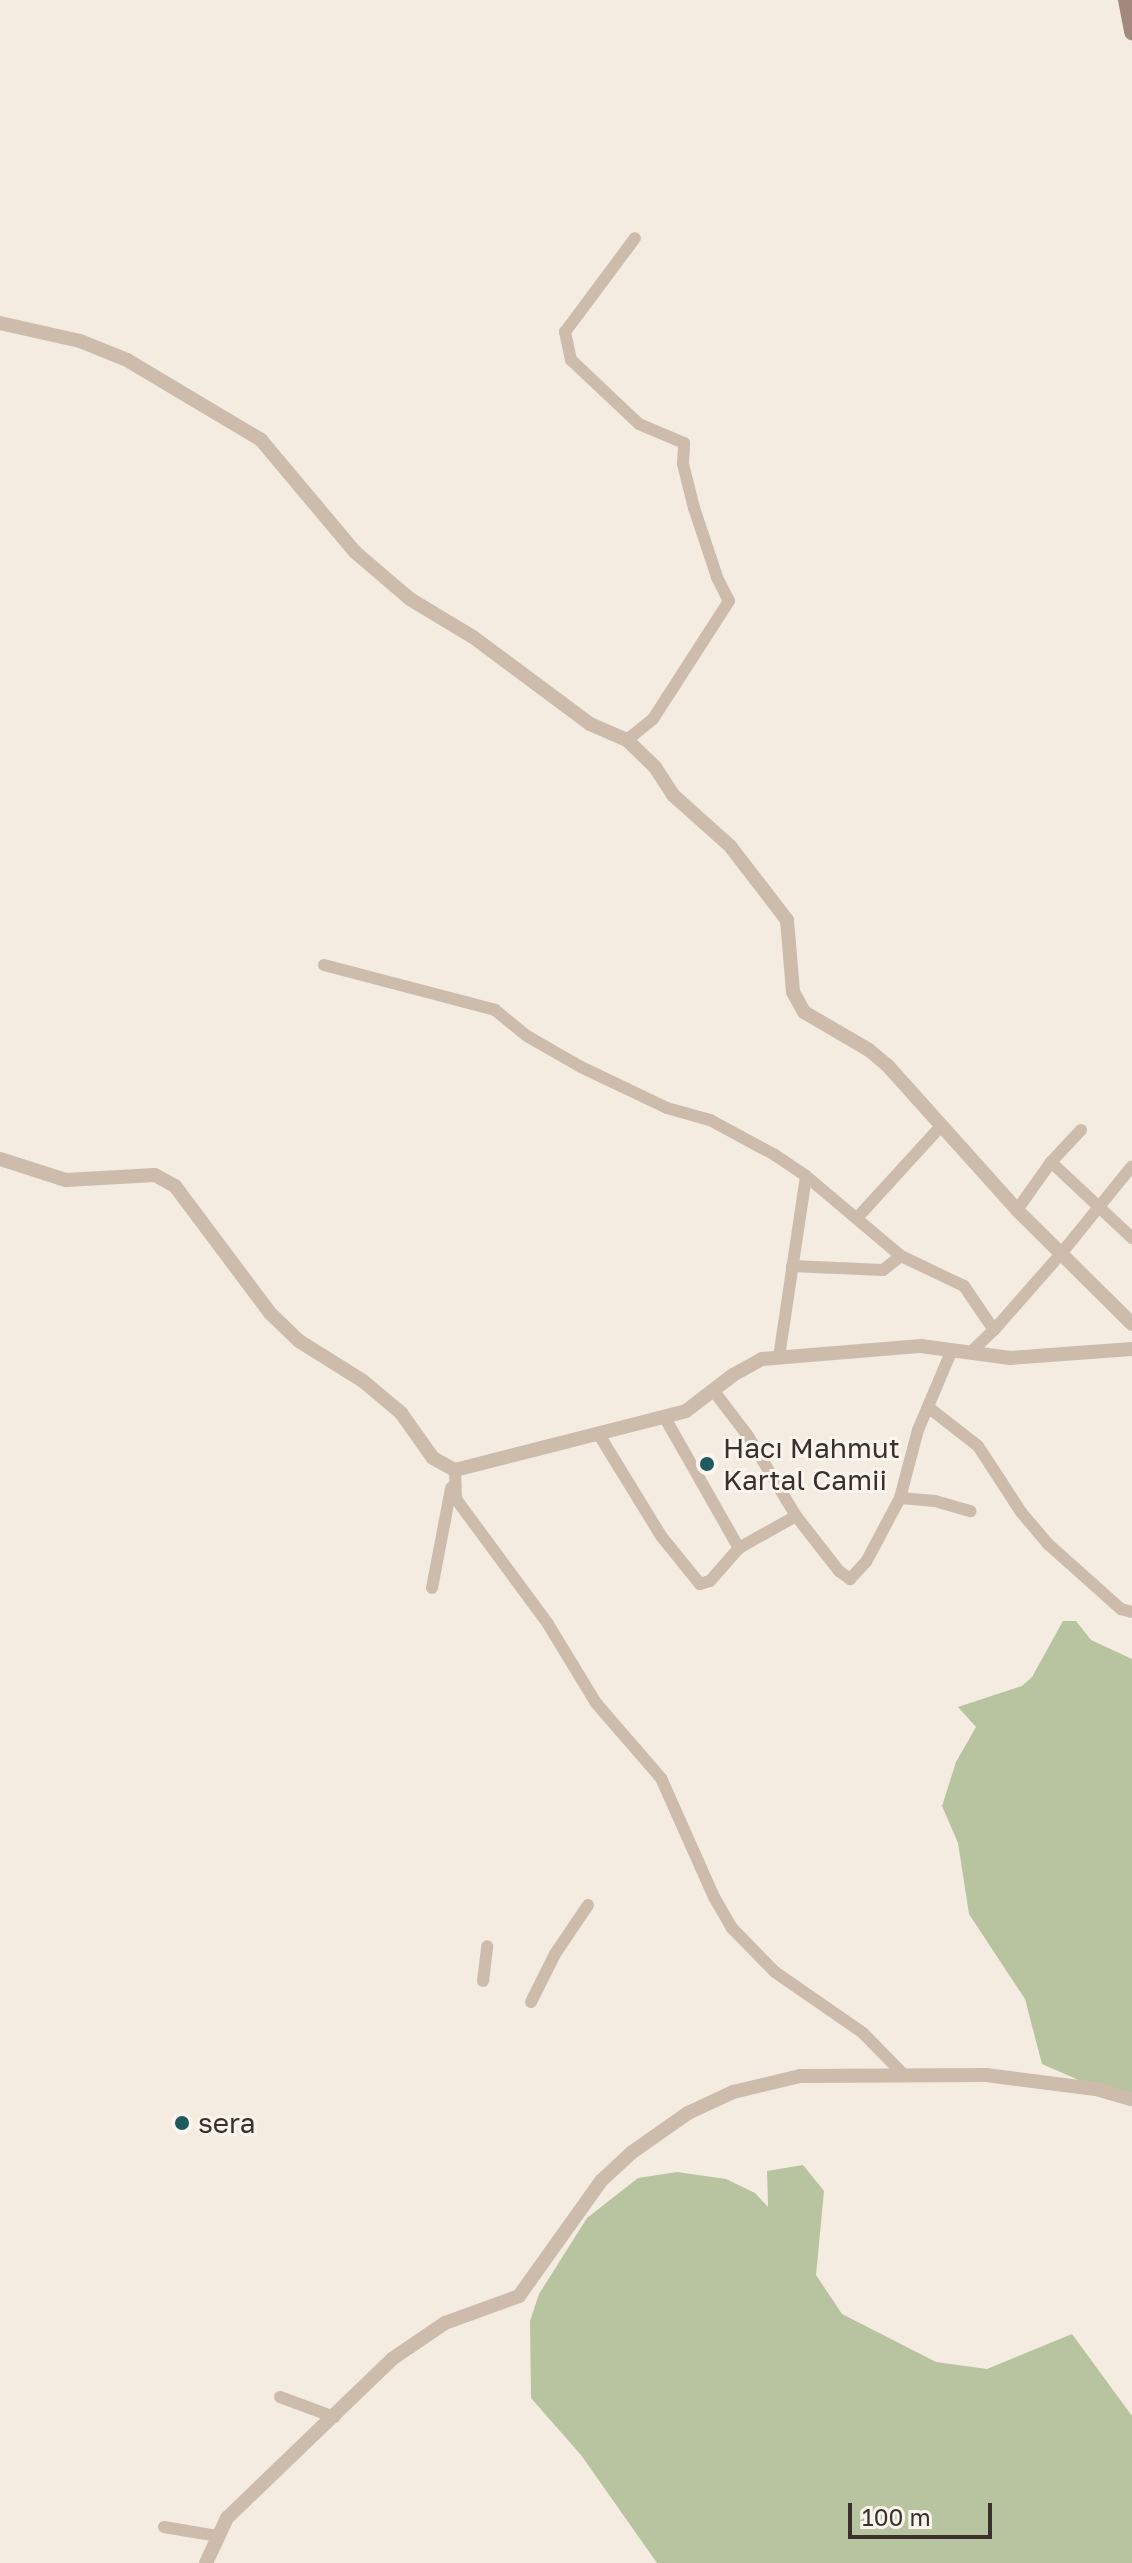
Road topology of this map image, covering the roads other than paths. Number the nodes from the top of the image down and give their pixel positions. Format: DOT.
graph roads {
  1 [pos="1126,0"];
  2 [pos="1132,32"];
  3 [pos="635,238"];
  4 [pos="0,323"];
  5 [pos="627,740"];
  6 [pos="324,965"];
  7 [pos="941,1126"];
  8 [pos="1081,1130"];
  9 [pos="0,1159"];
  10 [pos="1051,1162"];
  11 [pos="1132,1166"];
  12 [pos="806,1176"];
  13 [pos="1098,1207"];
  14 [pos="1017,1210"];
  15 [pos="857,1218"];
  16 [pos="1132,1238"];
  17 [pos="1060,1255"];
  18 [pos="901,1256"];
  19 [pos="792,1266"];
  20 [pos="1130,1317"];
  21 [pos="994,1330"];
  22 [pos="1132,1349"];
  23 [pos="952,1350"];
  24 [pos="971,1352"];
  25 [pos="779,1357"];
  26 [pos="713,1390"];
  27 [pos="928,1407"];
  28 [pos="665,1418"];
  29 [pos="598,1433"];
  30 [pos="455,1470"];
  31 [pos="900,1498"];
  32 [pos="971,1511"];
  33 [pos="796,1516"];
  34 [pos="739,1548"];
  35 [pos="432,1588"];
  36 [pos="1132,1612"];
  37 [pos="588,1905"];
  38 [pos="487,1946"];
  39 [pos="483,1981"];
  40 [pos="531,2002"];
  41 [pos="903,2074"];
  42 [pos="1132,2099"];
  43 [pos="280,2397"];
  44 [pos="334,2417"];
  45 [pos="164,2527"];
  46 [pos="218,2536"];
  47 [pos="206,2563"];
  1 -- 2 [label="main road"];
  3 -- 5 [label="street"];
  4 -- 5 [label="street"];
  5 -- 7 [label="street"];
  6 -- 12 [label="street"];
  7 -- 14 [label="street"];
  7 -- 15 [label="street"];
  8 -- 10 [label="street"];
  9 -- 30 [label="street"];
  10 -- 13 [label="street"];
  10 -- 14 [label="street"];
  11 -- 13 [label="street"];
  12 -- 15 [label="street"];
  12 -- 19 [label="street"];
  13 -- 16 [label="street"];
  13 -- 17 [label="street"];
  14 -- 17 [label="street"];
  15 -- 18 [label="street"];
  17 -- 20 [label="street"];
  17 -- 21 [label="street"];
  18 -- 19 [label="street"];
  18 -- 21 [label="street"];
  19 -- 25 [label="street"];
  21 -- 24 [label="street"];
  22 -- 24 [label="street"];
  23 -- 24 [label="street"];
  23 -- 25 [label="street"];
  23 -- 27 [label="street"];
  25 -- 26 [label="street"];
  26 -- 28 [label="street"];
  26 -- 33 [label="street"];
  27 -- 31 [label="street"];
  27 -- 36 [label="street"];
  28 -- 29 [label="street"];
  28 -- 34 [label="street"];
  29 -- 30 [label="street"];
  29 -- 34 [label="street"];
  30 -- 35 [label="street"];
  30 -- 41 [label="street"];
  31 -- 32 [label="street"];
  31 -- 33 [label="street"];
  33 -- 34 [label="street"];
  37 -- 40 [label="street"];
  38 -- 39 [label="street"];
  41 -- 42 [label="street"];
  41 -- 44 [label="street"];
  43 -- 44 [label="street"];
  44 -- 46 [label="street"];
  45 -- 46 [label="street"];
  46 -- 47 [label="street"];
}
